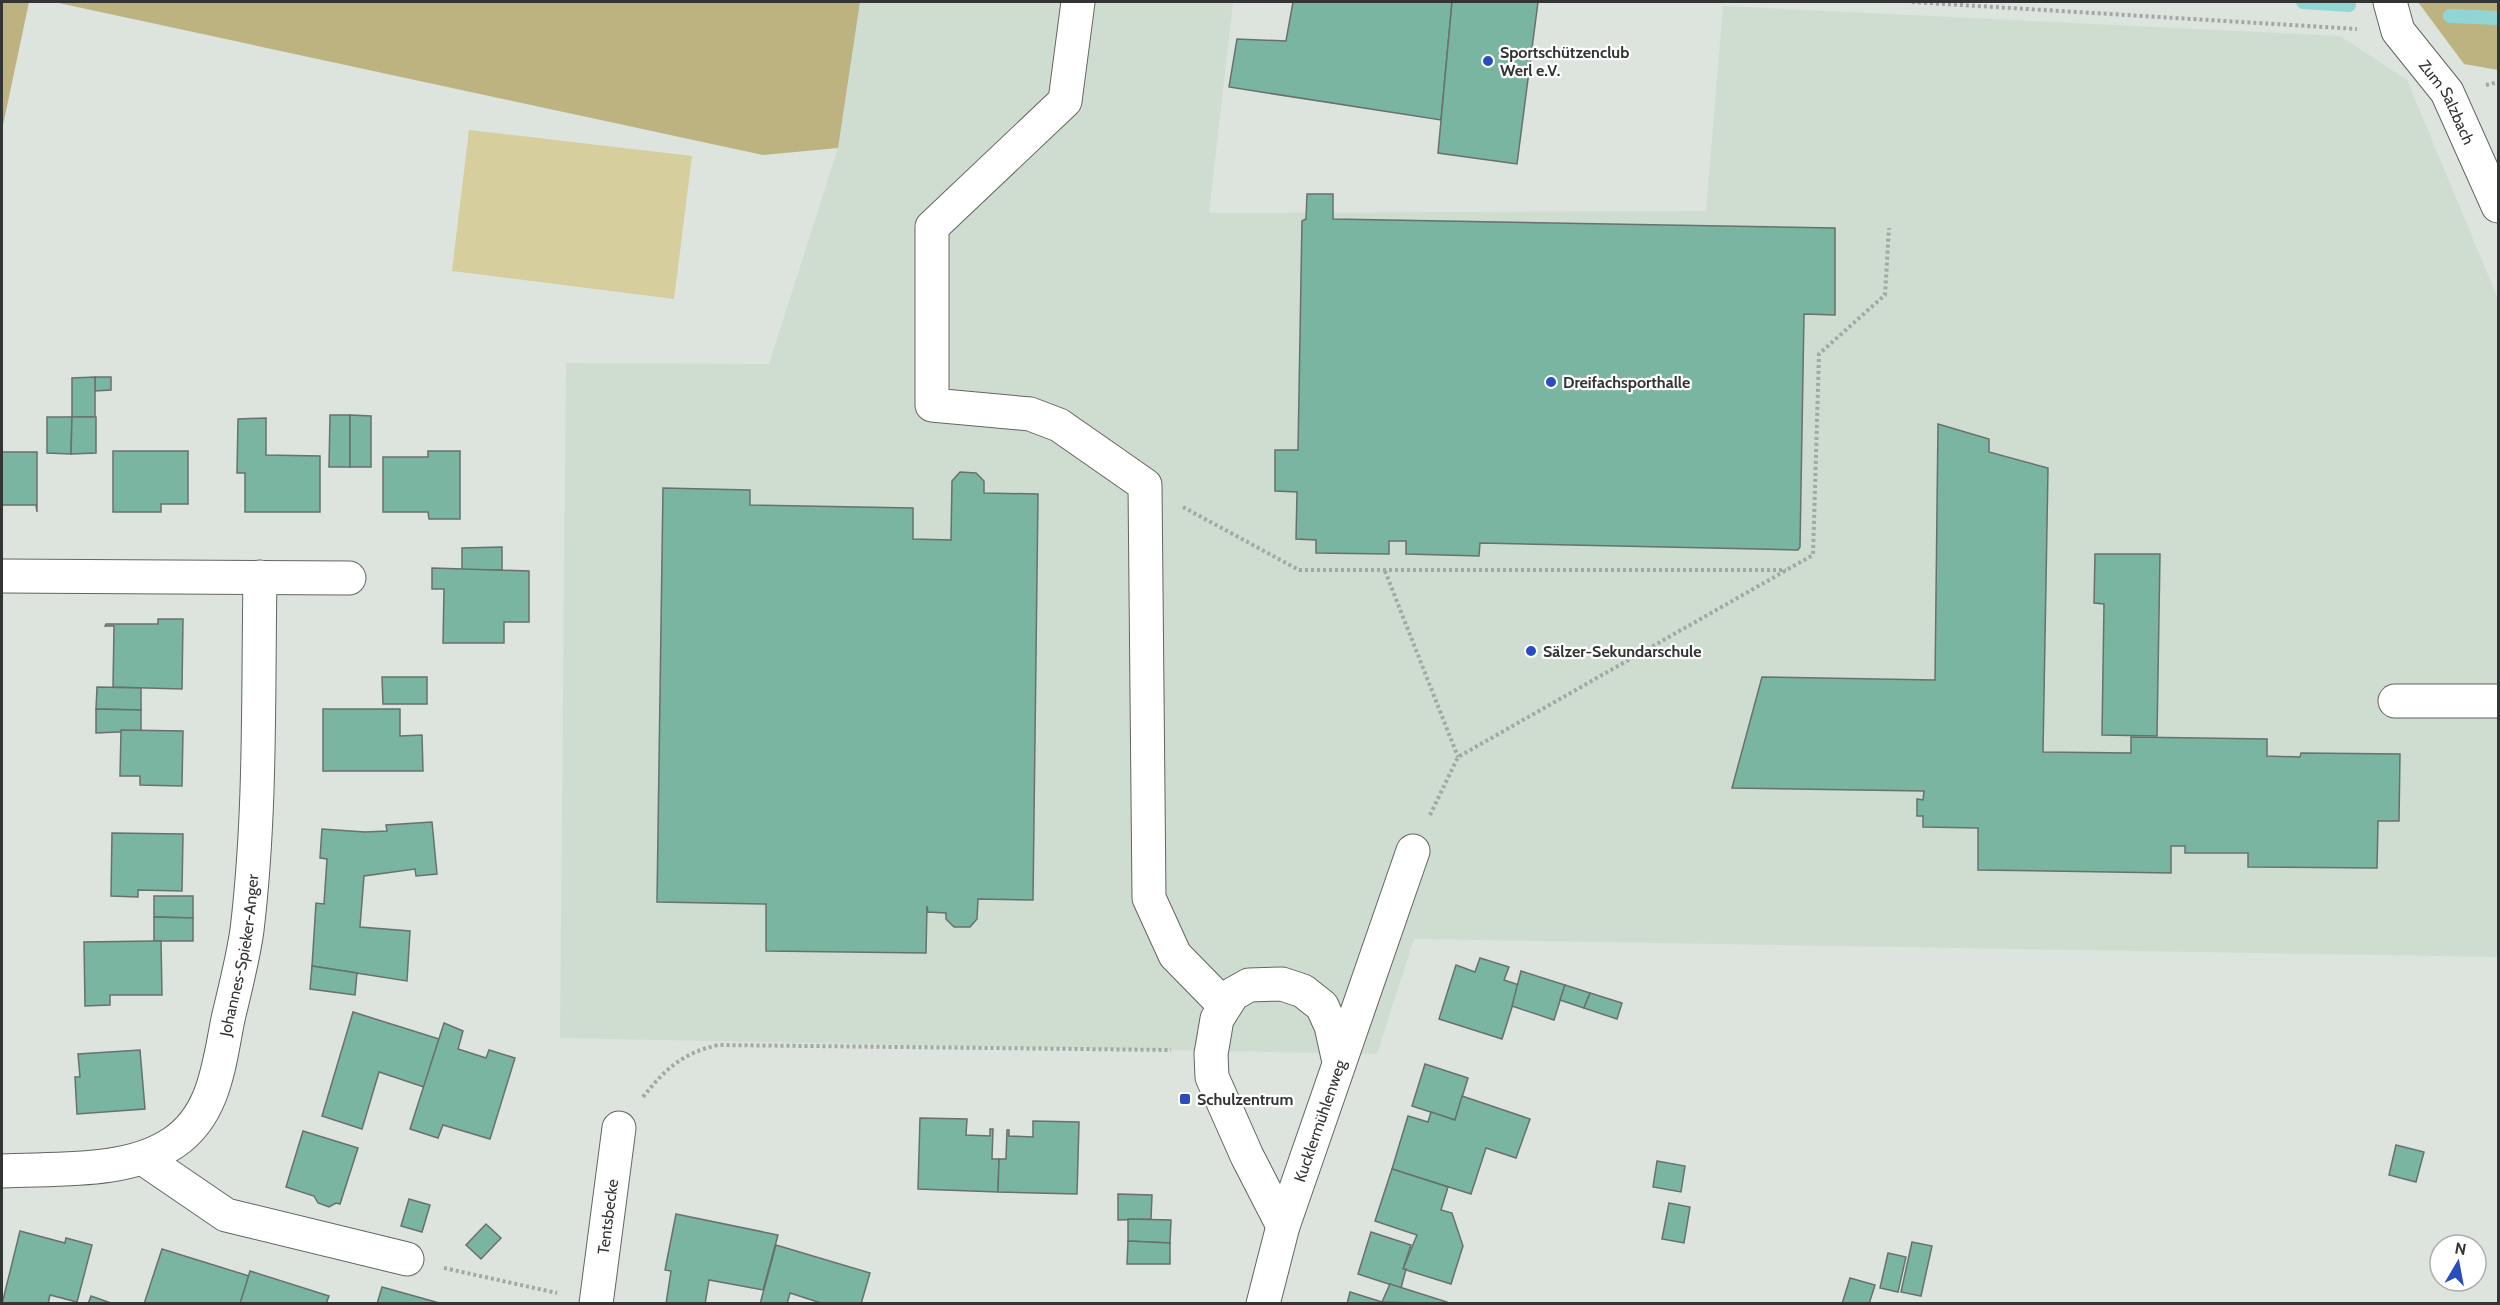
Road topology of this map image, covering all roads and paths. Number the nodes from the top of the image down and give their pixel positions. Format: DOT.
graph roads {
  1 [pos="1078,2"];
  2 [pos="1912,2"];
  3 [pos="2394,16"];
  4 [pos="2499,206"];
  5 [pos="1889,228"];
  6 [pos="1145,485"];
  7 [pos="1787,570"];
  8 [pos="1385,571"];
  9 [pos="2,576"];
  10 [pos="260,577"];
  11 [pos="349,578"];
  12 [pos="2395,701"];
  13 [pos="2499,701"];
  14 [pos="1458,757"];
  15 [pos="1413,851"];
  16 [pos="1224,1005"];
  17 [pos="1212,1050"];
  18 [pos="1339,1062"];
  19 [pos="619,1128"];
  20 [pos="144,1159"];
  21 [pos="2,1171"];
  22 [pos="1283,1226"];
  23 [pos="406,1259"];
  24 [pos="596,1302"];
  25 [pos="1263,1304"];
  1 -- 6 [label="street"];
  2 -- 3 [label="path"];
  3 -- 4 [label="street, Zum Salzbach"];
  5 -- 7 [label="path"];
  6 -- 8 [label="path"];
  6 -- 16 [label="street"];
  7 -- 8 [label="path"];
  7 -- 14 [label="path"];
  8 -- 14 [label="path"];
  9 -- 10 [label="street"];
  10 -- 11 [label="street"];
  10 -- 20 [label="street, Johannes-Spieker-Anger"];
  12 -- 13 [label="street"];
  14 -- 15 [label="path"];
  15 -- 18 [label="street"];
  16 -- 17 [label="street"];
  16 -- 18 [label="street, Kucklermühlenweg"];
  17 -- 19 [label="path"];
  17 -- 22 [label="street"];
  18 -- 22 [label="street, Kucklermühlenweg"];
  19 -- 24 [label="street, Tentsbecke"];
  20 -- 21 [label="street, Johannes-Spieker-Anger"];
  20 -- 23 [label="street"];
  22 -- 25 [label="street, Kucklermühlenweg"];
  23 -- 24 [label="path"];
}
